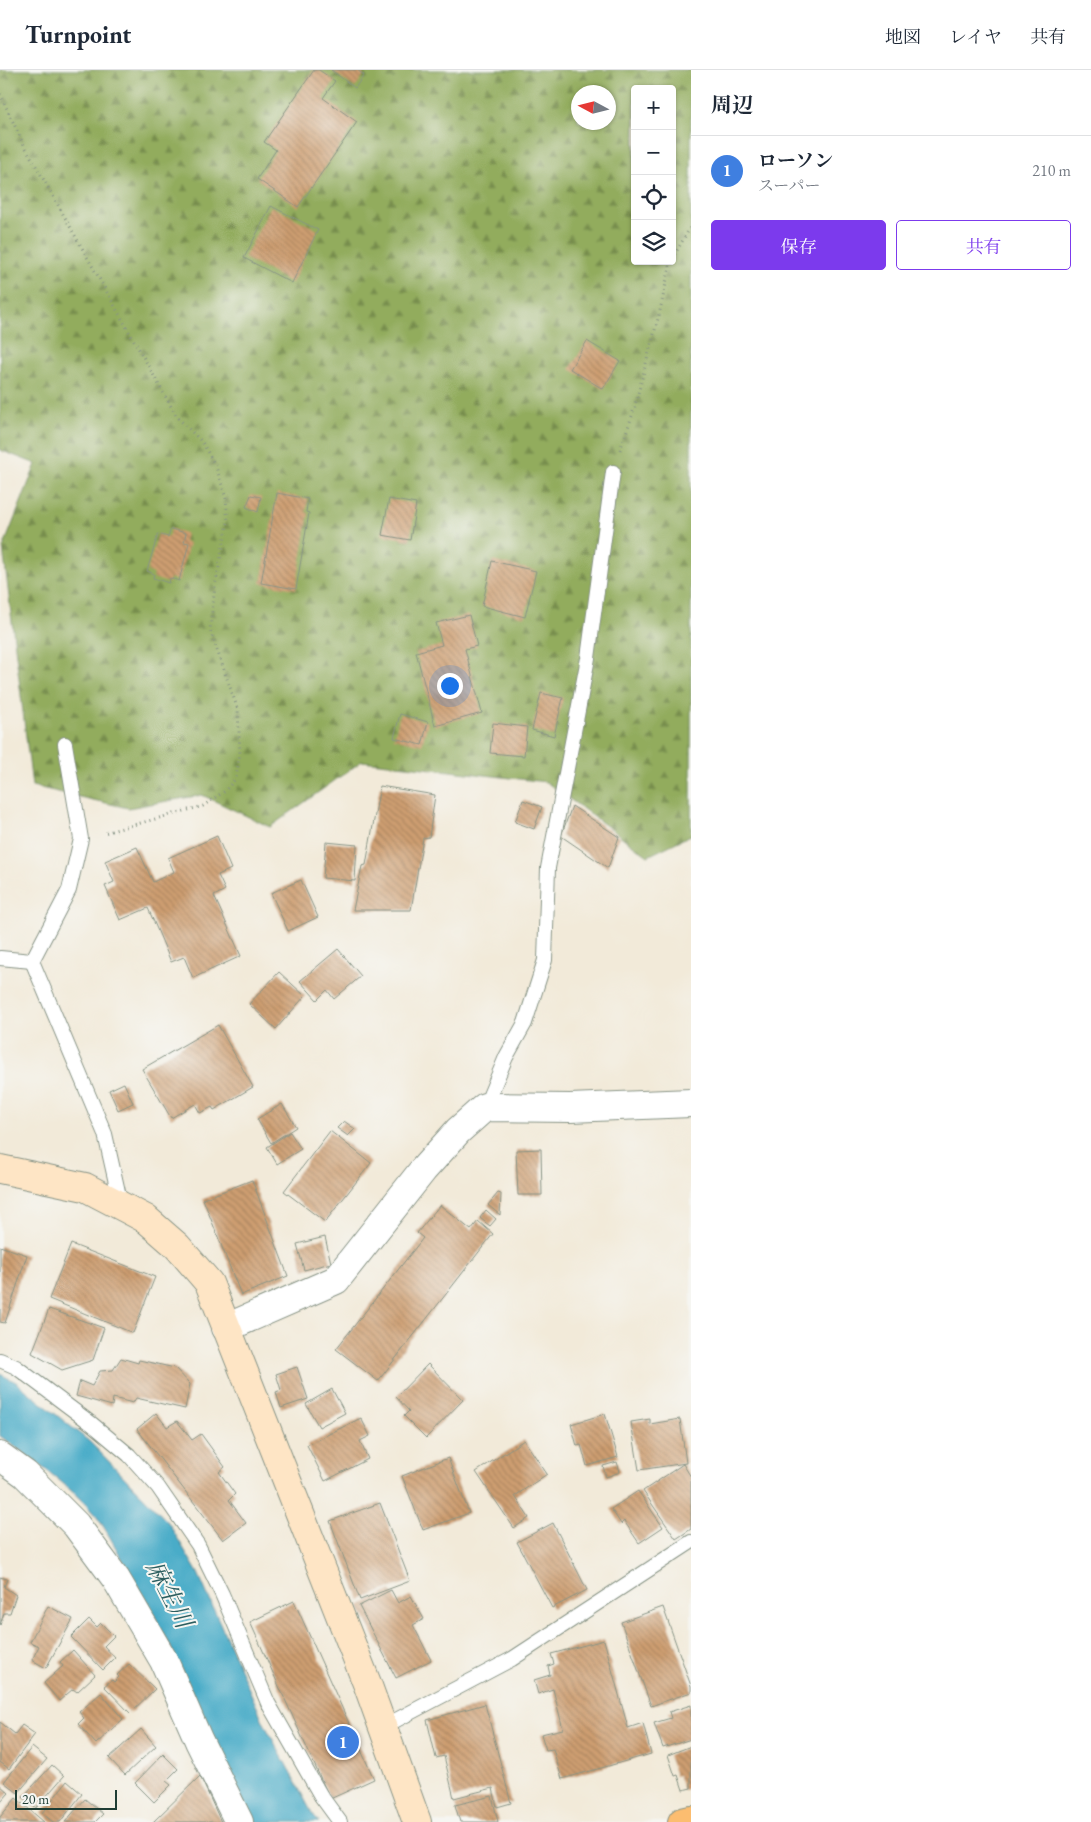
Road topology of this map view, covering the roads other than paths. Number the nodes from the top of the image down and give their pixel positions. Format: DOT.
graph roads {
  1 [pos="613,472"];
  2 [pos="65,744"];
  3 [pos="0,958"];
  4 [pos="32,961"];
  5 [pos="691,1104"];
  6 [pos="485,1107"];
  7 [pos="0,1170"];
  8 [pos="121,1206"];
  9 [pos="226,1328"];
  10 [pos="0,1360"];
  11 [pos="0,1456"];
  12 [pos="691,1542"];
  13 [pos="383,1727"];
  14 [pos="691,1820"];
  15 [pos="239,1822"];
  16 [pos="340,1822"];
  17 [pos="417,1822"];
  18 [pos="682,1822"];
  1 -- 6 [label="lane"];
  2 -- 4 [label="lane"];
  3 -- 4 [label="lane"];
  4 -- 8 [label="lane"];
  5 -- 6 [label="street"];
  6 -- 9 [label="street"];
  7 -- 8 [label="street"];
  8 -- 9 [label="street"];
  9 -- 13 [label="street"];
  10 -- 16 [label="lane"];
  11 -- 15 [label="street"];
  12 -- 13 [label="lane"];
  13 -- 17 [label="street"];
  14 -- 18 [label="main road"];
}
